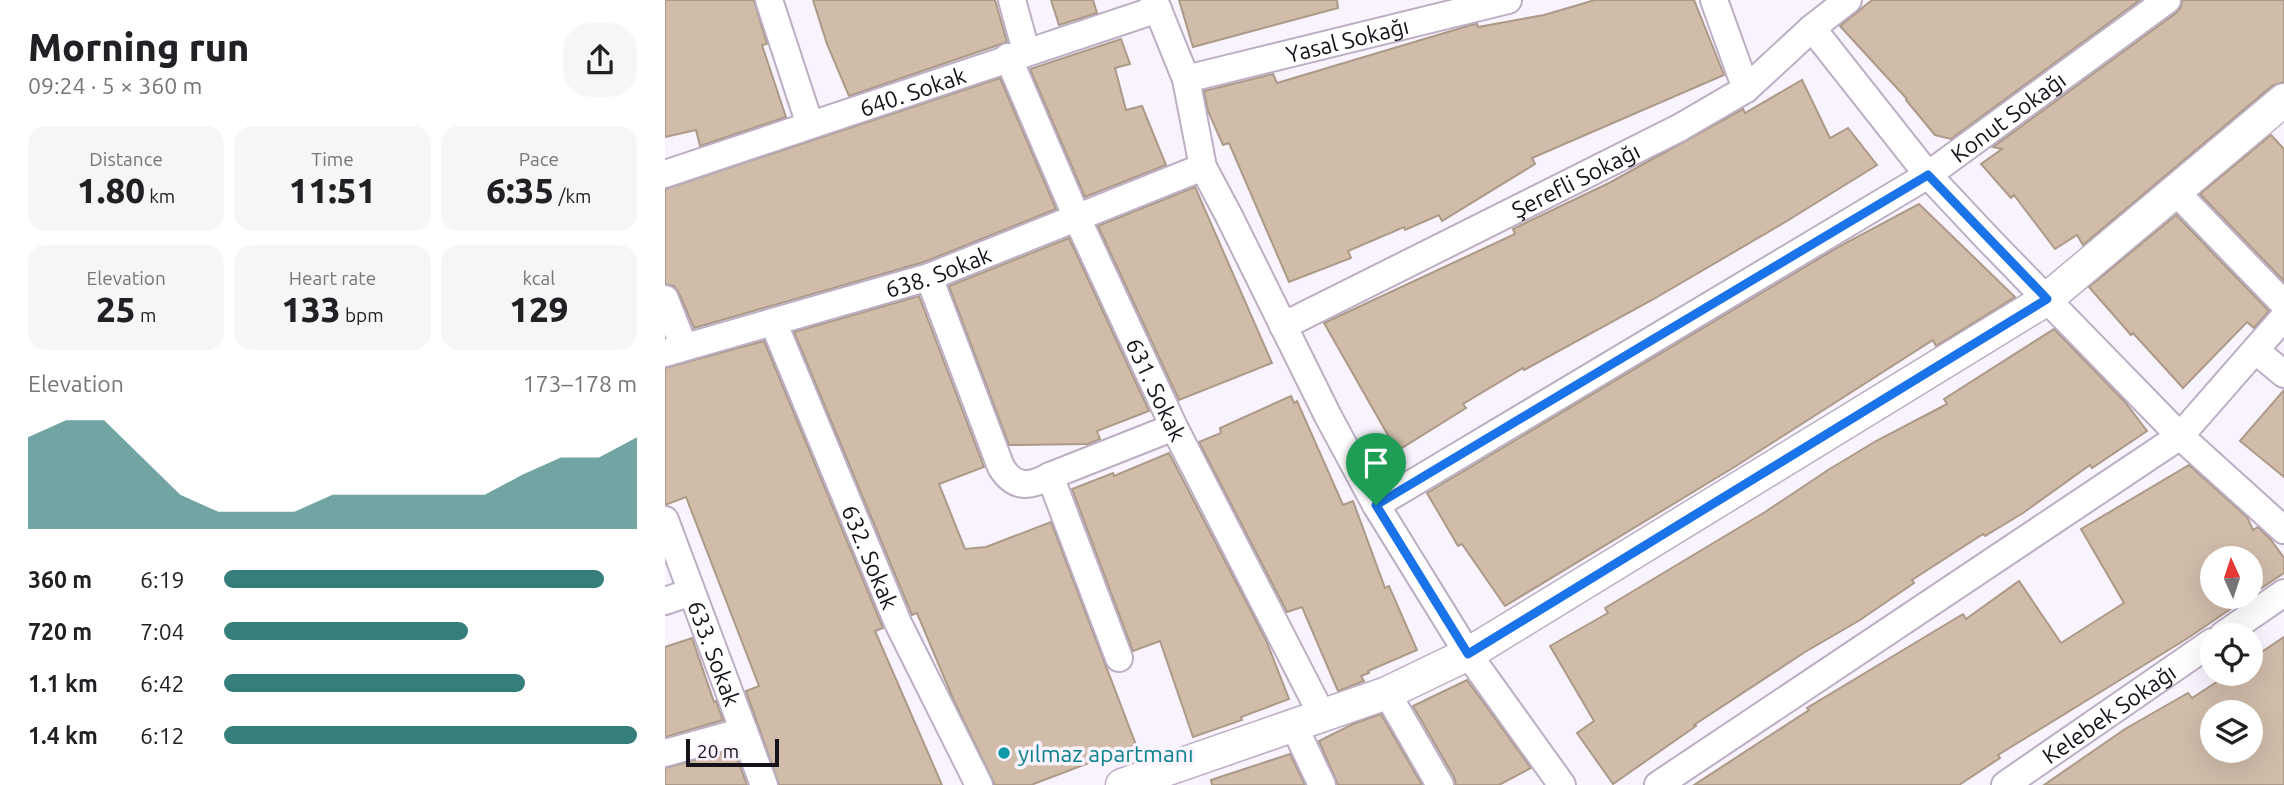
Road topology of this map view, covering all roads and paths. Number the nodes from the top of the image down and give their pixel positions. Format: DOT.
graph roads {
  1 [pos="769,0"];
  2 [pos="1012,0"];
  3 [pos="1508,0"];
  4 [pos="1714,0"];
  5 [pos="1848,0"];
  6 [pos="2167,0"];
  7 [pos="1156,4"];
  8 [pos="1812,28"];
  9 [pos="1017,54"];
  10 [pos="1186,79"];
  11 [pos="1746,89"];
  12 [pos="2284,100"];
  13 [pos="810,125"];
  14 [pos="1203,167"];
  15 [pos="665,174"];
  16 [pos="1928,175"];
  17 [pos="2175,191"];
  18 [pos="1077,218"];
  19 [pos="929,277"];
  20 [pos="665,299"];
  21 [pos="2047,299"];
  22 [pos="2284,304"];
  23 [pos="2284,317"];
  24 [pos="774,324"];
  25 [pos="1283,326"];
  26 [pos="675,350"];
  27 [pos="2256,351"];
  28 [pos="2284,373"];
  29 [pos="1174,427"];
  30 [pos="2180,436"];
  31 [pos="1050,476"];
  32 [pos="1376,505"];
  33 [pos="665,520"];
  34 [pos="2284,530"];
  35 [pos="691,592"];
  36 [pos="2284,593"];
  37 [pos="665,601"];
  38 [pos="2240,623"];
  39 [pos="2200,650"];
  40 [pos="1468,654"];
  41 [pos="1119,658"];
  42 [pos="1387,693"];
  43 [pos="1308,721"];
  44 [pos="744,731"];
  45 [pos="665,753"];
  46 [pos="764,785"];
  47 [pos="979,785"];
  48 [pos="1122,785"];
  49 [pos="1322,785"];
  50 [pos="1440,785"];
  51 [pos="1562,785"];
  52 [pos="1658,785"];
  53 [pos="2005,785"];
  1 -- 13 [label="street"];
  2 -- 9 [label="street, 631. Sokak"];
  3 -- 10 [label="street, Yasal Sokağı"];
  4 -- 11 [label="street"];
  5 -- 8 [label="street, Şerefli Sokağı"];
  6 -- 16 [label="street, Konut Sokağı"];
  7 -- 9 [label="street, 640. Sokak"];
  7 -- 10 [label="street"];
  8 -- 11 [label="street, Şerefli Sokağı"];
  8 -- 16 [label="street"];
  9 -- 13 [label="street, 640. Sokak"];
  9 -- 18 [label="street, 631. Sokak"];
  10 -- 14 [label="street"];
  11 -- 25 [label="street, Şerefli Sokağı"];
  12 -- 17 [label="street"];
  13 -- 15 [label="street, 640. Sokak"];
  14 -- 18 [label="street, 638. Sokak"];
  14 -- 25 [label="street"];
  16 -- 21 [label="street"];
  16 -- 32 [label="street, Konut Sokağı"];
  17 -- 21 [label="street"];
  17 -- 22 [label="street"];
  18 -- 19 [label="street, 638. Sokak"];
  18 -- 29 [label="street, 631. Sokak"];
  19 -- 24 [label="street, 638. Sokak"];
  19 -- 31 [label="street"];
  20 -- 26 [label="street"];
  21 -- 30 [label="street"];
  21 -- 40 [label="street"];
  23 -- 27 [label="street"];
  24 -- 26 [label="street, 638. Sokak"];
  24 -- 47 [label="street, 632. Sokak"];
  25 -- 32 [label="street"];
  27 -- 28 [label="street"];
  27 -- 30 [label="street"];
  29 -- 31 [label="street"];
  29 -- 43 [label="street, 631. Sokak"];
  30 -- 34 [label="street"];
  30 -- 52 [label="street"];
  31 -- 41 [label="street"];
  32 -- 40 [label="street"];
  33 -- 35 [label="street, 633. Sokak"];
  35 -- 37 [label="street"];
  35 -- 44 [label="street, 633. Sokak"];
  36 -- 38 [label="street"];
  39 -- 53 [label="street, Kelebek Sokağı"];
  40 -- 42 [label="street"];
  40 -- 51 [label="street"];
  42 -- 43 [label="street"];
  42 -- 50 [label="street"];
  43 -- 48 [label="street"];
  43 -- 49 [label="street, 631. Sokak"];
  44 -- 45 [label="street"];
  44 -- 46 [label="street, 633. Sokak"];
}
